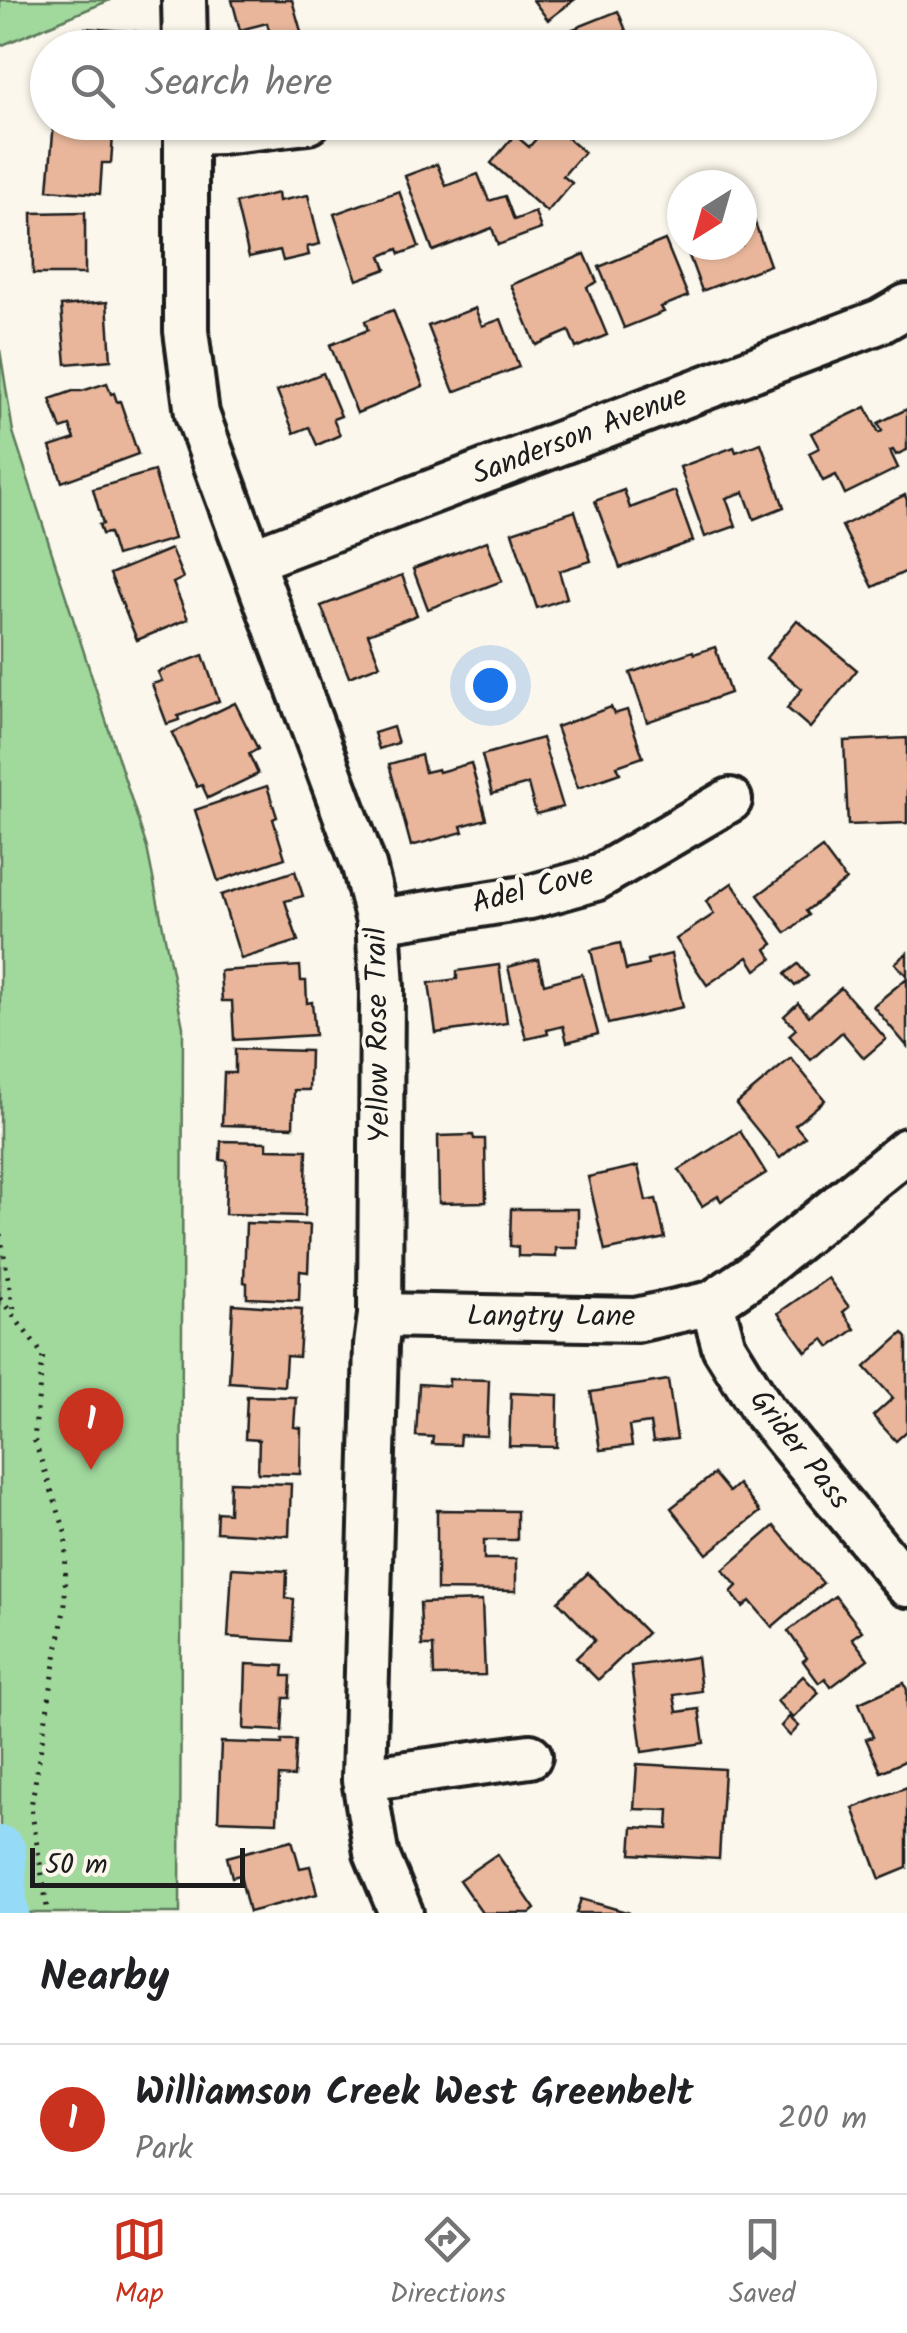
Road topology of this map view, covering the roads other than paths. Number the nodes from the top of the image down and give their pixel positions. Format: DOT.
graph roads {
  1 [pos="184,0"];
  2 [pos="185,30"];
  3 [pos="186,140"];
  4 [pos="907,306"];
  5 [pos="252,560"];
  6 [pos="730,800"];
  7 [pos="378,920"];
  8 [pos="907,1150"];
  9 [pos="712,1302"];
  10 [pos="380,1315"];
  11 [pos="907,1584"];
  12 [pos="530,1756"];
  13 [pos="364,1778"];
  14 [pos="401,1913"];
  1 -- 2 [label="street"];
  3 -- 5 [label="street, Yellow Rose Trail"];
  4 -- 5 [label="street, Sanderson Avenue"];
  5 -- 7 [label="street, Yellow Rose Trail"];
  6 -- 7 [label="street, Adel Cove"];
  7 -- 10 [label="street, Yellow Rose Trail"];
  8 -- 9 [label="street, Langtry Lane"];
  9 -- 10 [label="street, Langtry Lane"];
  9 -- 11 [label="street, Grider Pass"];
  10 -- 13 [label="street, Yellow Rose Trail"];
  12 -- 13 [label="street"];
  13 -- 14 [label="street, Yellow Rose Trail"];
}
